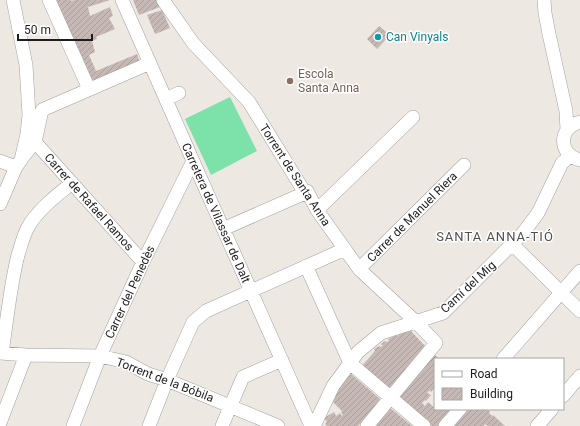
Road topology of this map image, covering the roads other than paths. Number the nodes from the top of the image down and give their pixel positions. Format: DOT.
graph roads {
  1 [pos="13,0"];
  2 [pos="49,0"];
  3 [pos="122,0"];
  4 [pos="163,0"];
  5 [pos="544,0"];
  6 [pos="152,58"];
  7 [pos="89,89"];
  8 [pos="180,94"];
  9 [pos="166,99"];
  10 [pos="566,111"];
  11 [pos="413,117"];
  12 [pos="580,122"];
  13 [pos="567,130"];
  14 [pos="35,142"];
  15 [pos="575,158"];
  16 [pos="0,161"];
  17 [pos="193,162"];
  18 [pos="18,163"];
  19 [pos="464,165"];
  20 [pos="72,183"];
  21 [pos="305,193"];
  22 [pos="0,204"];
  23 [pos="317,210"];
  24 [pos="223,229"];
  25 [pos="512,244"];
  26 [pos="345,249"];
  27 [pos="143,262"];
  28 [pos="306,266"];
  29 [pos="359,269"];
  30 [pos="580,271"];
  31 [pos="250,291"];
  32 [pos="561,292"];
  33 [pos="580,311"];
  34 [pos="416,322"];
  35 [pos="1,353"];
  36 [pos="26,355"];
  37 [pos="100,356"];
  38 [pos="504,358"];
  39 [pos="282,360"];
  40 [pos="350,363"];
  41 [pos="580,376"];
  42 [pos="167,380"];
  43 [pos="564,395"];
  44 [pos="391,398"];
  45 [pos="230,406"];
  46 [pos="459,410"];
  47 [pos="551,410"];
  48 [pos="0,423"];
  49 [pos="73,426"];
  50 [pos="149,426"];
  51 [pos="222,426"];
  52 [pos="278,426"];
  53 [pos="311,426"];
  54 [pos="314,426"];
  55 [pos="367,426"];
  56 [pos="424,426"];
  57 [pos="445,426"];
  58 [pos="537,426"];
  1 -- 18 [label="street"];
  2 -- 7 [label="street"];
  3 -- 6 [label="street, Carretera de Vilassar de Dalt"];
  4 -- 21 [label="street, Torrent de Santa Anna"];
  5 -- 10 [label="street"];
  6 -- 7 [label="street"];
  6 -- 9 [label="street, Carretera de Vilassar de Dalt"];
  7 -- 14 [label="street"];
  8 -- 9 [label="street"];
  9 -- 17 [label="street, Carretera de Vilassar de Dalt"];
  10 -- 12 [label="street"];
  10 -- 13 [label="street"];
  11 -- 23 [label="street"];
  12 -- 13 [label="street"];
  13 -- 15 [label="street"];
  14 -- 18 [label="street"];
  14 -- 20 [label="street, Carrer de Rafael Ramos"];
  15 -- 25 [label="street, Camí del Mig"];
  16 -- 18 [label="street"];
  17 -- 24 [label="street, Carretera de Vilassar de Dalt"];
  17 -- 27 [label="street, Carrer del Penedès"];
  18 -- 22 [label="street"];
  19 -- 29 [label="street, Carrer de Manuel Riera"];
  20 -- 27 [label="street, Carrer de Rafael Ramos"];
  20 -- 35 [label="street"];
  21 -- 23 [label="street, Torrent de Santa Anna"];
  21 -- 24 [label="street"];
  23 -- 26 [label="street, Torrent de Santa Anna"];
  24 -- 31 [label="street, Carretera de Vilassar de Dalt"];
  25 -- 32 [label="street"];
  25 -- 34 [label="street, Camí del Mig"];
  26 -- 28 [label="street"];
  26 -- 29 [label="street, Torrent de Santa Anna"];
  27 -- 37 [label="street, Carrer del Penedès"];
  28 -- 31 [label="street"];
  28 -- 40 [label="street"];
  29 -- 34 [label="street, Torrent de Santa Anna"];
  30 -- 32 [label="street"];
  31 -- 39 [label="street, Carretera de Vilassar de Dalt"];
  31 -- 42 [label="street"];
  32 -- 33 [label="street"];
  32 -- 38 [label="street"];
  34 -- 40 [label="street, Camí del Mig"];
  34 -- 44 [label="street, Torrent de Santa Anna"];
  35 -- 36 [label="street, Torrent de la Bóbila"];
  36 -- 37 [label="street, Torrent de la Bóbila"];
  36 -- 48 [label="street"];
  37 -- 42 [label="street, Torrent de la Bóbila"];
  37 -- 49 [label="street, Carrer del Penedès"];
  39 -- 45 [label="street"];
  39 -- 53 [label="street, Carretera de Vilassar de Dalt"];
  40 -- 44 [label="street"];
  40 -- 54 [label="street, Camí del Mig"];
  41 -- 43 [label="street"];
  42 -- 45 [label="street, Torrent de la Bóbila"];
  42 -- 50 [label="street"];
  44 -- 55 [label="street"];
  44 -- 56 [label="street"];
  45 -- 51 [label="street"];
  45 -- 52 [label="street, Torrent de la Bóbila"];
  46 -- 57 [label="street"];
  47 -- 58 [label="street"];
}
